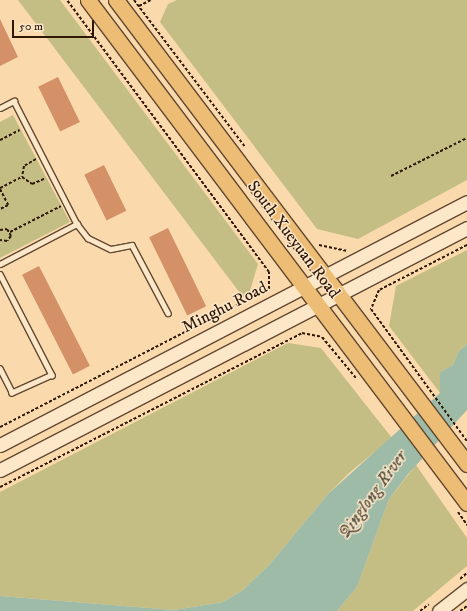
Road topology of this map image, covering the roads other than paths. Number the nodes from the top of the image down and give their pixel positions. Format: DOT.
graph roads {
  1 [pos="88,0"];
  2 [pos="116,0"];
  3 [pos="0,108"];
  4 [pos="467,202"];
  5 [pos="77,224"];
  6 [pos="467,228"];
  7 [pos="0,264"];
  8 [pos="0,274"];
  9 [pos="325,276"];
  10 [pos="305,287"];
  11 [pos="340,294"];
  12 [pos="318,306"];
  13 [pos="168,313"];
  14 [pos="0,369"];
  15 [pos="462,442"];
  16 [pos="0,445"];
  17 [pos="467,464"];
  18 [pos="0,470"];
  19 [pos="467,504"];
  20 [pos="467,589"];
  21 [pos="439,611"];
  1 -- 10 [label="main road, South Xueyuan Road"];
  2 -- 9 [label="main road, South Xueyuan Road"];
  3 -- 5 [label="lane"];
  4 -- 9 [label="main road, Minghu Road"];
  5 -- 7 [label="lane"];
  5 -- 13 [label="lane"];
  6 -- 11 [label="main road"];
  8 -- 14 [label="lane"];
  9 -- 10 [label="main road, Minghu Road"];
  9 -- 11 [label="main road, South Xueyuan Road"];
  10 -- 12 [label="main road, South Xueyuan Road"];
  10 -- 16 [label="main road, Minghu Road"];
  11 -- 12 [label="main road"];
  11 -- 15 [label="main road, South Xueyuan Road"];
  12 -- 18 [label="main road"];
  12 -- 19 [label="main road, South Xueyuan Road"];
  15 -- 17 [label="main road, South Xueyuan Road"];
  20 -- 21 [label="main road"];
}
